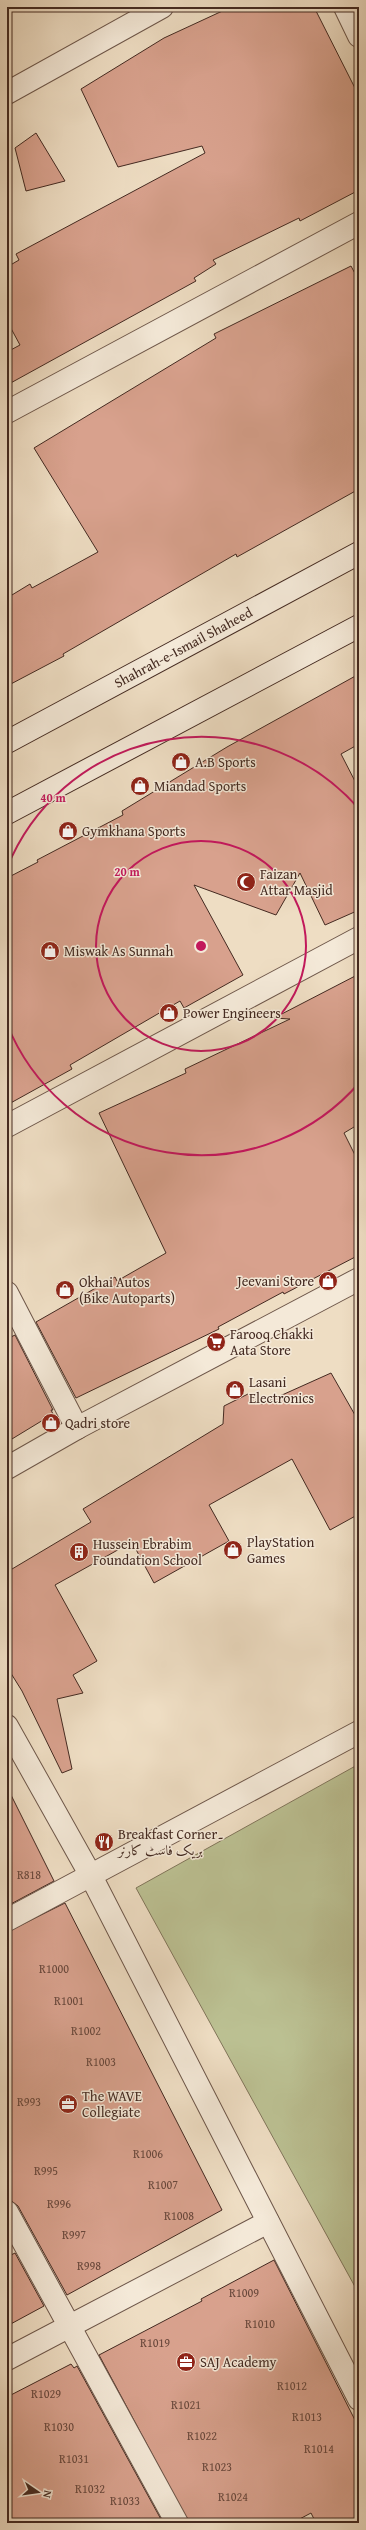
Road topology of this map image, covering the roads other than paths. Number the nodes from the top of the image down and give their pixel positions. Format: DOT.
graph roads {
  1 [pos="162,7"];
  2 [pos="345,7"];
  3 [pos="359,36"];
  4 [pos="7,93"];
  5 [pos="359,223"];
  6 [pos="7,412"];
  7 [pos="359,553"];
  8 [pos="359,626"];
  9 [pos="7,742"];
  10 [pos="7,813"];
  11 [pos="359,938"];
  12 [pos="7,1126"];
  13 [pos="358,1284"];
  14 [pos="7,1293"];
  15 [pos="77,1428"];
  16 [pos="7,1468"];
  17 [pos="7,1726"];
  18 [pos="359,1732"];
  19 [pos="91,1876"];
  20 [pos="7,1920"];
  21 [pos="7,2212"];
  22 [pos="268,2222"];
  23 [pos="69,2326"];
  24 [pos="7,2359"];
  25 [pos="359,2399"];
  26 [pos="177,2523"];
  1 -- 4 [label="street"];
  2 -- 3 [label="street"];
  5 -- 6 [label="street"];
  7 -- 9 [label="street, Shahrah-e-Ismail Shaheed"];
  8 -- 10 [label="street"];
  11 -- 12 [label="street"];
  13 -- 15 [label="street"];
  14 -- 15 [label="street"];
  15 -- 16 [label="street"];
  17 -- 19 [label="street"];
  18 -- 19 [label="street"];
  19 -- 20 [label="street"];
  19 -- 22 [label="street"];
  21 -- 23 [label="street"];
  22 -- 23 [label="street"];
  22 -- 25 [label="street"];
  23 -- 24 [label="street"];
  23 -- 26 [label="street"];
}
